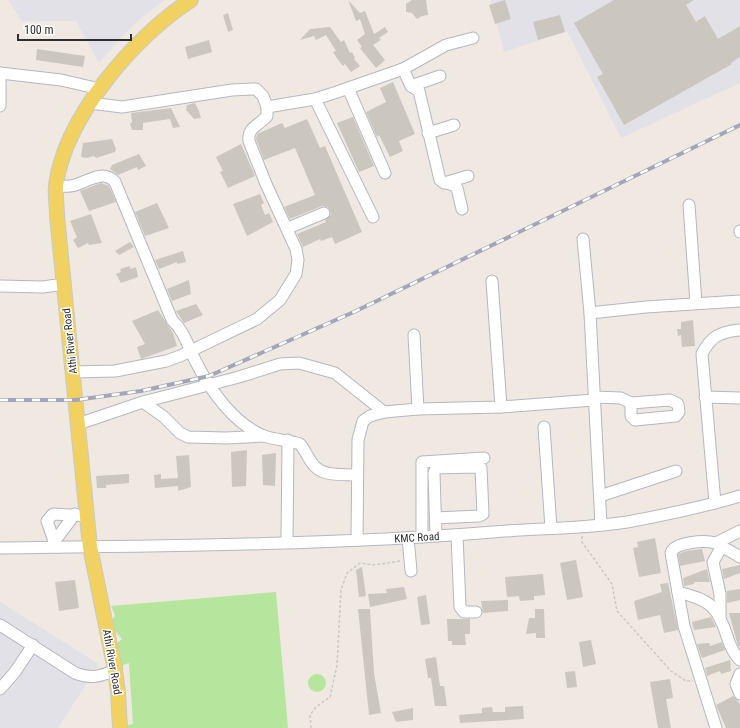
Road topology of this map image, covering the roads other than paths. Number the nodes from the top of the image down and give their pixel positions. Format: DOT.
graph roads {
  1 [pos="191,0"];
  2 [pos="473,38"];
  3 [pos="403,69"];
  4 [pos="0,73"];
  5 [pos="440,76"];
  6 [pos="411,86"];
  7 [pos="348,88"];
  8 [pos="100,89"];
  9 [pos="314,99"];
  10 [pos="90,103"];
  11 [pos="0,106"];
  12 [pos="267,107"];
  13 [pos="454,125"];
  14 [pos="428,133"];
  15 [pos="385,173"];
  16 [pos="468,176"];
  17 [pos="444,183"];
  18 [pos="56,186"];
  19 [pos="689,205"];
  20 [pos="462,209"];
  21 [pos="324,213"];
  22 [pos="374,217"];
  23 [pos="288,228"];
  24 [pos="583,239"];
  25 [pos="492,281"];
  26 [pos="64,284"];
  27 [pos="0,286"];
  28 [pos="740,301"];
  29 [pos="696,303"];
  30 [pos="590,313"];
  31 [pos="740,330"];
  32 [pos="414,335"];
  33 [pos="191,352"];
  34 [pos="74,372"];
  35 [pos="210,385"];
  36 [pos="705,397"];
  37 [pos="594,398"];
  38 [pos="740,398"];
  39 [pos="143,402"];
  40 [pos="631,403"];
  41 [pos="501,407"];
  42 [pos="418,409"];
  43 [pos="384,412"];
  44 [pos="78,424"];
  45 [pos="544,427"];
  46 [pos="264,436"];
  47 [pos="288,440"];
  48 [pos="484,458"];
  49 [pos="676,471"];
  50 [pos="356,475"];
  51 [pos="600,496"];
  52 [pos="740,496"];
  53 [pos="714,503"];
  54 [pos="81,515"];
  55 [pos="436,518"];
  56 [pos="601,525"];
  57 [pos="551,528"];
  58 [pos="740,531"];
  59 [pos="457,535"];
  60 [pos="436,536"];
  61 [pos="422,537"];
  62 [pos="357,540"];
  63 [pos="287,542"];
  64 [pos="408,543"];
  65 [pos="55,545"];
  66 [pos="718,546"];
  67 [pos="90,547"];
  68 [pos="0,548"];
  69 [pos="740,557"];
  70 [pos="411,570"];
  71 [pos="678,592"];
  72 [pos="476,612"];
  73 [pos="720,616"];
  74 [pos="0,625"];
  75 [pos="33,646"];
  76 [pos="740,660"];
  77 [pos="115,670"];
  78 [pos="740,674"];
  79 [pos="0,688"];
  80 [pos="740,694"];
  81 [pos="120,728"];
  82 [pos="716,728"];
  1 -- 8 [label="main road, Athi River Road"];
  2 -- 3 [label="street"];
  3 -- 6 [label="street"];
  3 -- 7 [label="street"];
  4 -- 8 [label="street"];
  4 -- 11 [label="street"];
  5 -- 6 [label="street"];
  6 -- 14 [label="street"];
  7 -- 9 [label="street"];
  7 -- 15 [label="street"];
  8 -- 10 [label="main road, Athi River Road"];
  9 -- 12 [label="street"];
  9 -- 22 [label="street"];
  10 -- 12 [label="street"];
  10 -- 18 [label="main road, Athi River Road"];
  12 -- 23 [label="street"];
  13 -- 14 [label="street"];
  14 -- 17 [label="street"];
  16 -- 17 [label="street"];
  17 -- 20 [label="street"];
  18 -- 26 [label="main road, Athi River Road"];
  18 -- 33 [label="street"];
  19 -- 29 [label="street"];
  21 -- 23 [label="street"];
  23 -- 33 [label="street"];
  24 -- 30 [label="street"];
  25 -- 41 [label="street"];
  26 -- 27 [label="street"];
  26 -- 34 [label="main road, Athi River Road"];
  28 -- 29 [label="street"];
  29 -- 30 [label="street"];
  30 -- 37 [label="street"];
  31 -- 36 [label="street"];
  32 -- 42 [label="street"];
  33 -- 34 [label="street"];
  33 -- 35 [label="street"];
  34 -- 44 [label="main road, Athi River Road"];
  35 -- 39 [label="street"];
  35 -- 43 [label="street"];
  35 -- 46 [label="street"];
  36 -- 38 [label="street"];
  36 -- 53 [label="street"];
  37 -- 40 [label="street"];
  37 -- 41 [label="street"];
  37 -- 51 [label="street"];
  39 -- 44 [label="street"];
  39 -- 46 [label="street"];
  41 -- 42 [label="street"];
  42 -- 43 [label="street"];
  43 -- 50 [label="street"];
  44 -- 54 [label="main road, Athi River Road"];
  45 -- 57 [label="street"];
  46 -- 47 [label="street"];
  47 -- 50 [label="street"];
  47 -- 63 [label="street"];
  48 -- 61 [label="street"];
  49 -- 51 [label="street"];
  50 -- 62 [label="street"];
  51 -- 56 [label="street"];
  52 -- 53 [label="street, KMC Road"];
  53 -- 56 [label="street, KMC Road"];
  54 -- 65 [label="street"];
  54 -- 65 [label="street"];
  54 -- 67 [label="main road, Athi River Road"];
  55 -- 55 [label="street"];
  55 -- 60 [label="street"];
  56 -- 57 [label="street, KMC Road"];
  57 -- 59 [label="street, KMC Road"];
  58 -- 66 [label="street"];
  59 -- 60 [label="street, KMC Road"];
  59 -- 72 [label="street"];
  60 -- 61 [label="street, KMC Road"];
  61 -- 64 [label="street, KMC Road"];
  62 -- 63 [label="street, KMC Road"];
  62 -- 64 [label="street, KMC Road"];
  63 -- 67 [label="street, KMC Road"];
  64 -- 70 [label="street"];
  65 -- 67 [label="street, KMC Road"];
  65 -- 68 [label="street, KMC Road"];
  66 -- 69 [label="street"];
  66 -- 71 [label="street"];
  66 -- 73 [label="street"];
  67 -- 77 [label="main road, Athi River Road"];
  71 -- 73 [label="street"];
  71 -- 82 [label="street"];
  73 -- 76 [label="street"];
  74 -- 75 [label="street"];
  75 -- 77 [label="street"];
  75 -- 79 [label="street"];
  77 -- 81 [label="main road, Athi River Road"];
  78 -- 80 [label="street"];
}
